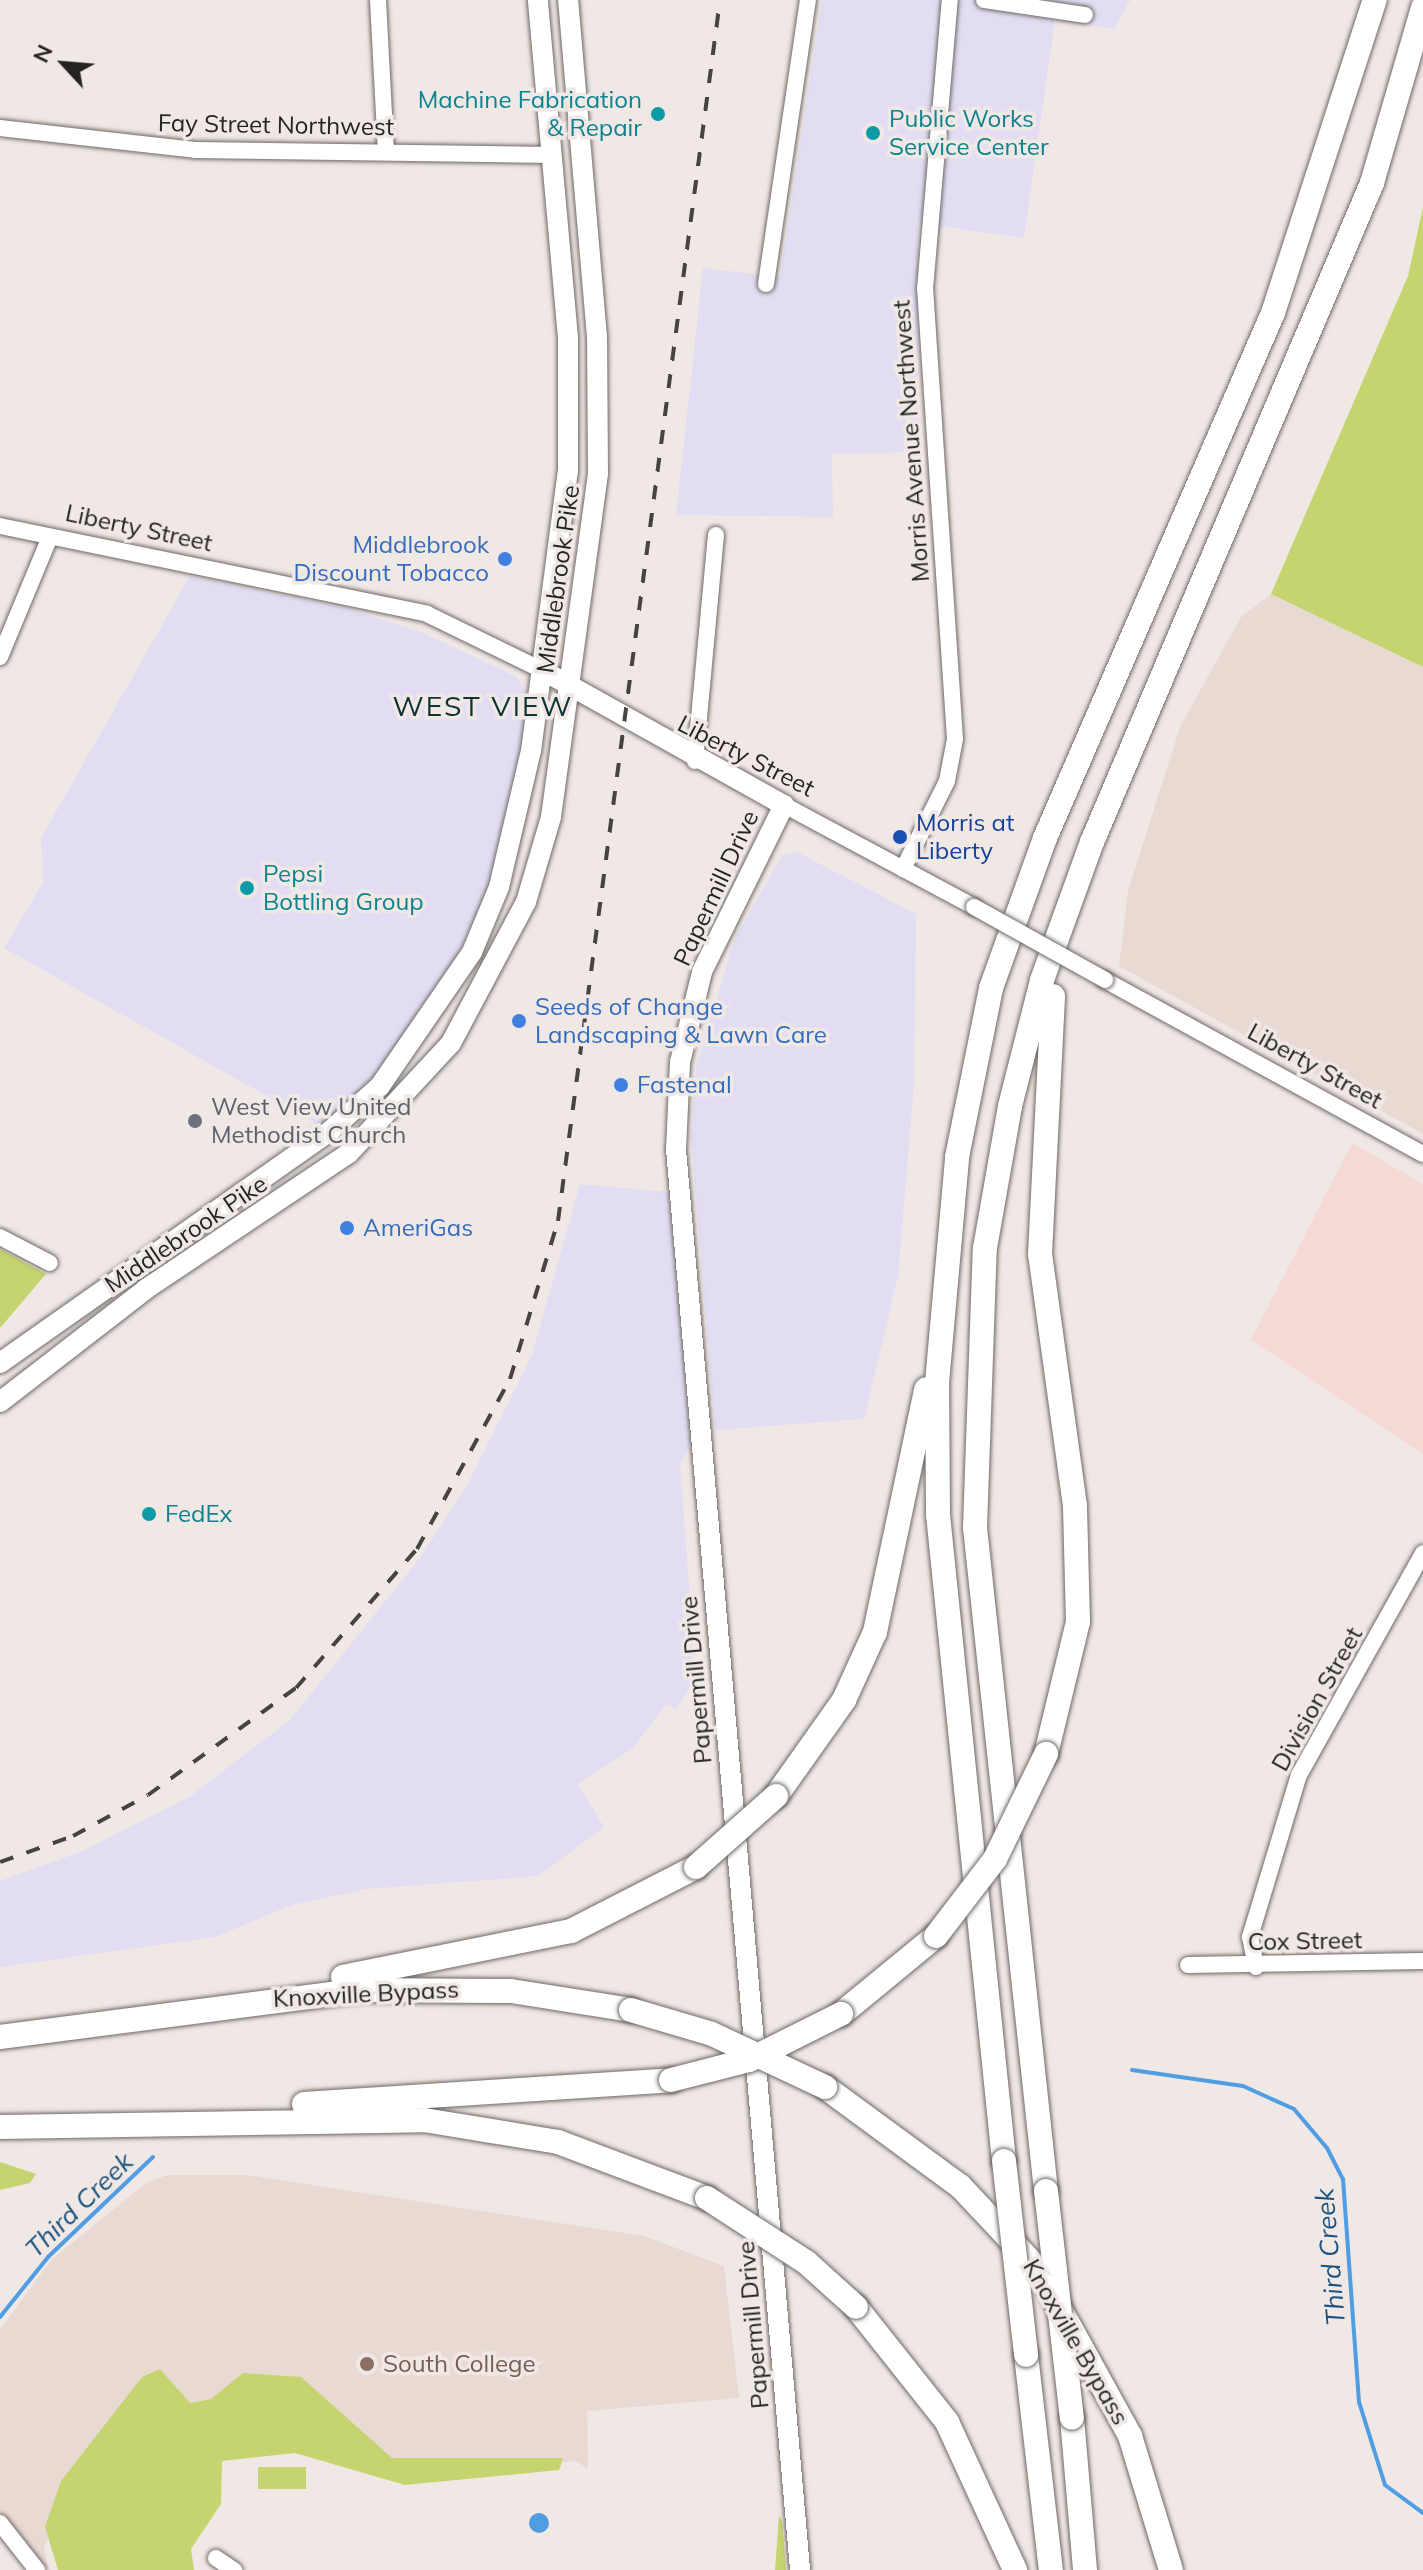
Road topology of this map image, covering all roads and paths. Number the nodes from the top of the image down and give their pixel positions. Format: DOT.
graph roads {
  1 [pos="378,0"];
  2 [pos="538,0"];
  3 [pos="568,0"];
  4 [pos="808,0"];
  5 [pos="950,0"];
  6 [pos="984,0"];
  7 [pos="1375,0"];
  8 [pos="1423,7"];
  9 [pos="1085,15"];
  10 [pos="0,128"];
  11 [pos="386,151"];
  12 [pos="552,155"];
  13 [pos="766,284"];
  14 [pos="0,526"];
  15 [pos="716,535"];
  16 [pos="50,537"];
  17 [pos="0,657"];
  18 [pos="542,670"];
  19 [pos="570,688"];
  20 [pos="695,761"];
  21 [pos="784,805"];
  22 [pos="1092,842"];
  23 [pos="903,869"];
  24 [pos="1423,1154"];
  25 [pos="0,1237"];
  26 [pos="947,1257"];
  27 [pos="50,1263"];
  28 [pos="0,1363"];
  29 [pos="0,1402"];
  30 [pos="1423,1553"];
  31 [pos="1423,1961"];
  32 [pos="1188,1965"];
  33 [pos="1256,1967"];
  34 [pos="220,2004"];
  35 [pos="0,2037"];
  36 [pos="183,2118"];
  37 [pos="0,2127"];
  38 [pos="0,2523"];
  39 [pos="216,2558"];
  40 [pos="37,2570"];
  41 [pos="234,2570"];
  42 [pos="800,2570"];
  43 [pos="1015,2570"];
  44 [pos="1051,2570"];
  45 [pos="1085,2570"];
  46 [pos="1171,2570"];
  1 -- 11 [label="street"];
  2 -- 12 [label="main road, Middlebrook Pike"];
  3 -- 19 [label="main road, Middlebrook Pike"];
  4 -- 13 [label="street"];
  5 -- 23 [label="street, Morris Avenue Northwest"];
  6 -- 9 [label="street"];
  7 -- 26 [label="highway"];
  8 -- 22 [label="highway"];
  10 -- 11 [label="street, Fay Street Northwest"];
  11 -- 12 [label="street, Fay Street Northwest"];
  12 -- 18 [label="main road, Middlebrook Pike"];
  14 -- 16 [label="street, Liberty Street"];
  15 -- 20 [label="street"];
  16 -- 17 [label="street"];
  16 -- 18 [label="street, Liberty Street"];
  18 -- 19 [label="main road, Liberty Street"];
  18 -- 28 [label="main road, Middlebrook Pike"];
  19 -- 20 [label="main road, Liberty Street"];
  19 -- 29 [label="main road, Middlebrook Pike"];
  20 -- 21 [label="main road, Liberty Street"];
  21 -- 23 [label="street, Liberty Street"];
  21 -- 42 [label="main road, Papermill Drive"];
  22 -- 36 [label="highway, bridge"];
  22 -- 45 [label="highway, bridge"];
  23 -- 24 [label="street, Liberty Street, bridge"];
  25 -- 27 [label="street"];
  26 -- 34 [label="highway, bridge"];
  26 -- 44 [label="highway, bridge"];
  30 -- 33 [label="street, Division Street"];
  31 -- 33 [label="street, Cox Street"];
  32 -- 33 [label="street, Cox Street"];
  34 -- 35 [label="highway, Knoxville Bypass"];
  34 -- 46 [label="highway, Knoxville Bypass, bridge"];
  36 -- 37 [label="highway"];
  36 -- 43 [label="highway, bridge"];
  38 -- 40 [label="street"];
  39 -- 41 [label="street"];
}
